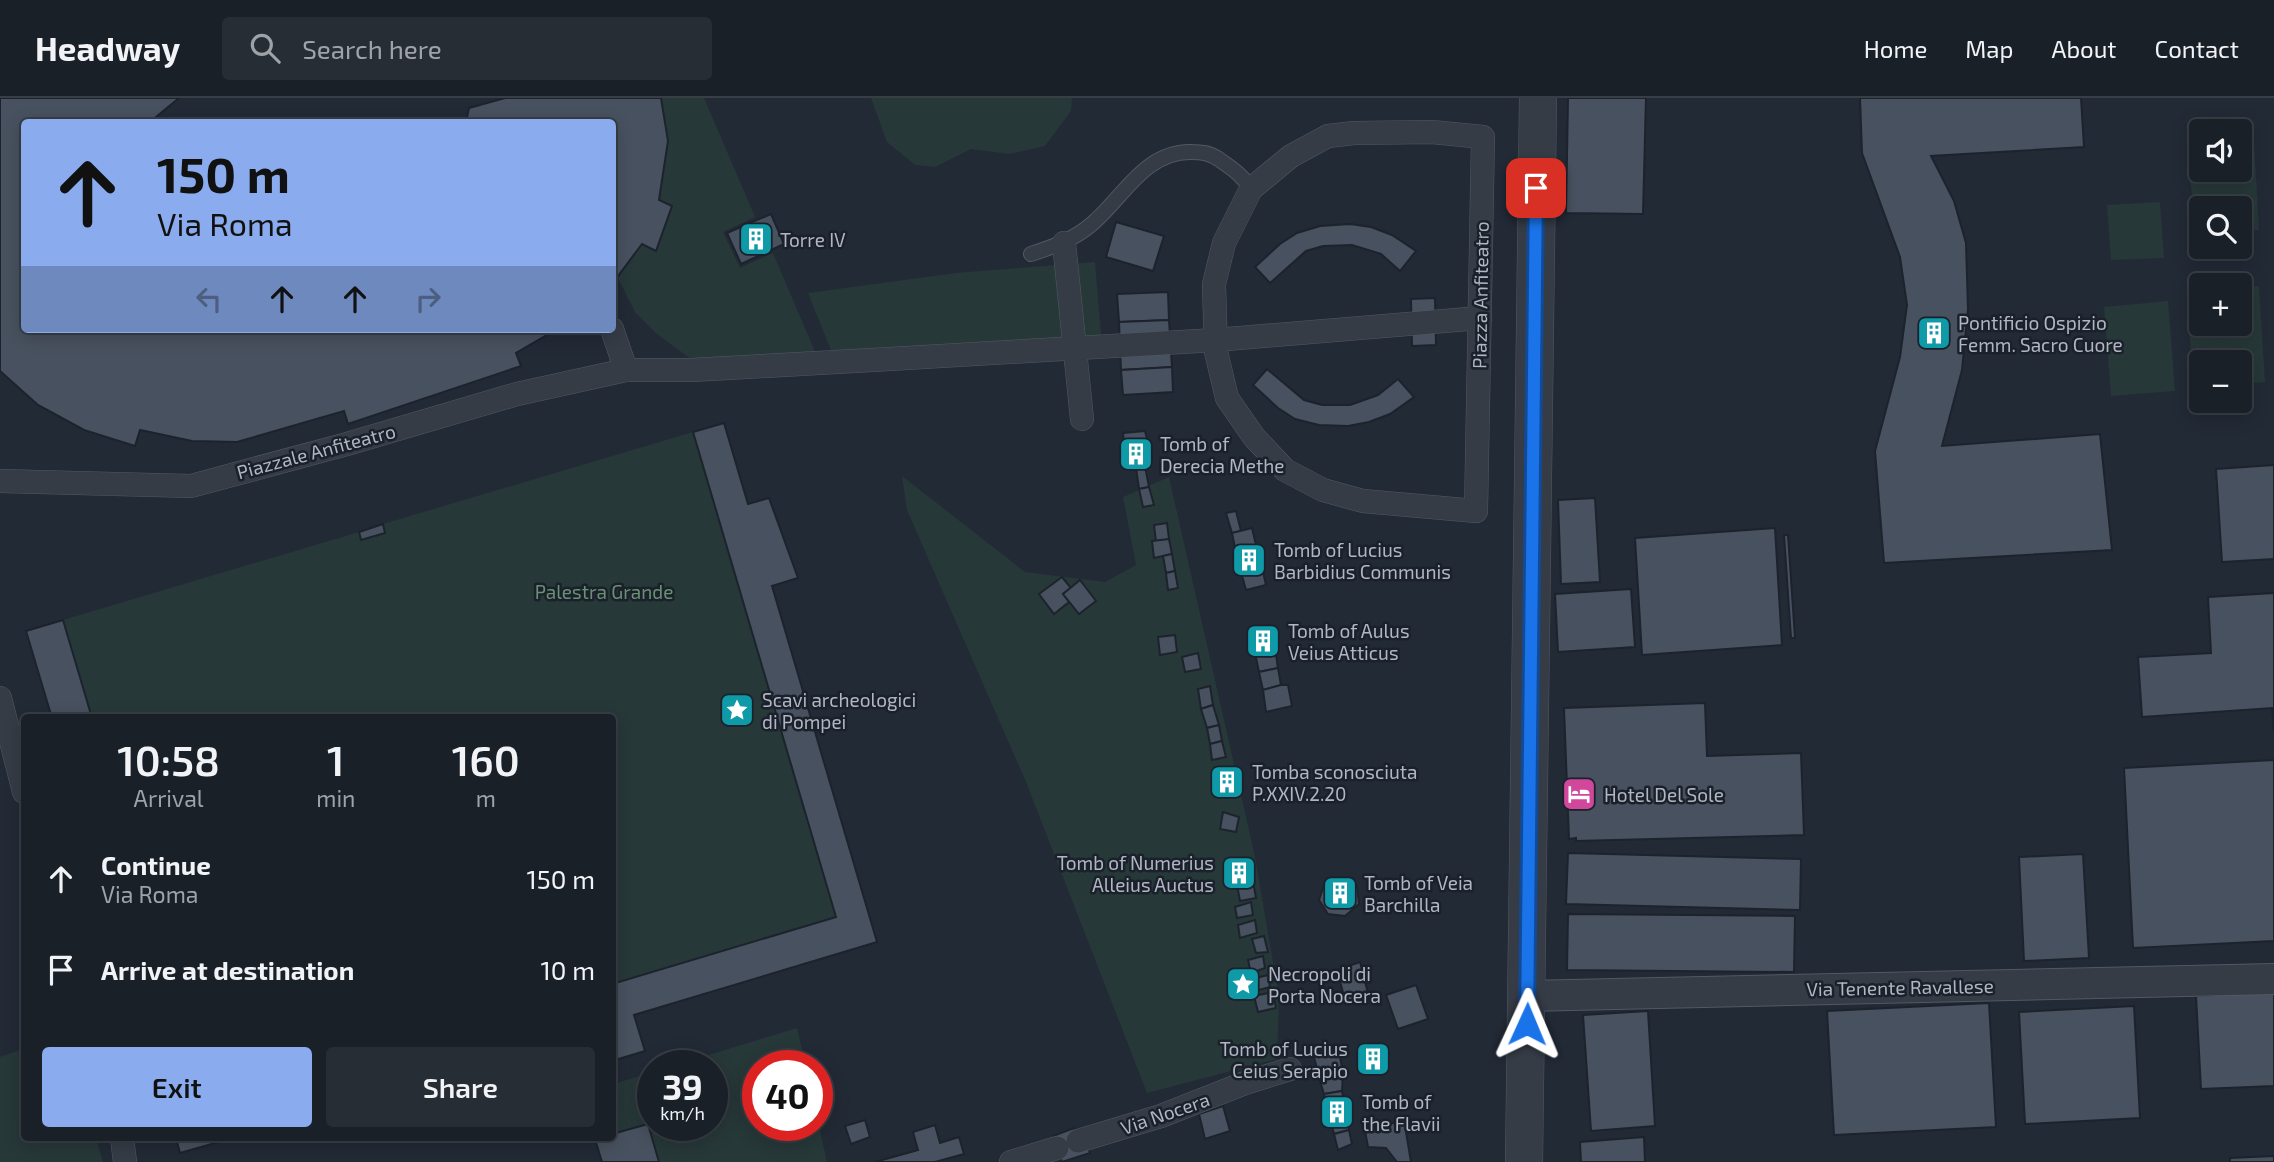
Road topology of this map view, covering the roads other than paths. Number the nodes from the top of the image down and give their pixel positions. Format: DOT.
graph roads {
  1 [pos="1538,98"];
  2 [pos="1251,189"];
  3 [pos="1064,243"];
  4 [pos="1031,254"];
  5 [pos="1480,318"];
  6 [pos="613,333"];
  7 [pos="1215,340"];
  8 [pos="1074,348"];
  9 [pos="626,370"];
  10 [pos="1082,419"];
  11 [pos="0,481"];
  12 [pos="0,698"];
  13 [pos="21,780"];
  14 [pos="2274,979"];
  15 [pos="1527,996"];
  16 [pos="1290,1069"];
  17 [pos="122,1141"];
  18 [pos="125,1162"];
  19 [pos="1011,1162"];
  20 [pos="1524,1162"];
  1 -- 15 [label="street"];
  2 -- 3 [label="lane"];
  2 -- 5 [label="street, Piazza Anfiteatro"];
  2 -- 7 [label="street, Piazza Anfiteatro"];
  3 -- 4 [label="lane"];
  3 -- 8 [label="street"];
  5 -- 7 [label="street, Piazzale Anfiteatro"];
  5 -- 7 [label="street, Piazza Anfiteatro"];
  6 -- 9 [label="street"];
  7 -- 8 [label="street, Piazzale Anfiteatro"];
  8 -- 9 [label="street, Piazzale Anfiteatro"];
  8 -- 10 [label="street"];
  9 -- 11 [label="street, Piazzale Anfiteatro"];
  12 -- 13 [label="street"];
  14 -- 15 [label="street, Via Tenente Ravallese"];
  15 -- 20 [label="street"];
  16 -- 19 [label="street, Via Nocera"];
  17 -- 18 [label="street"];
}
